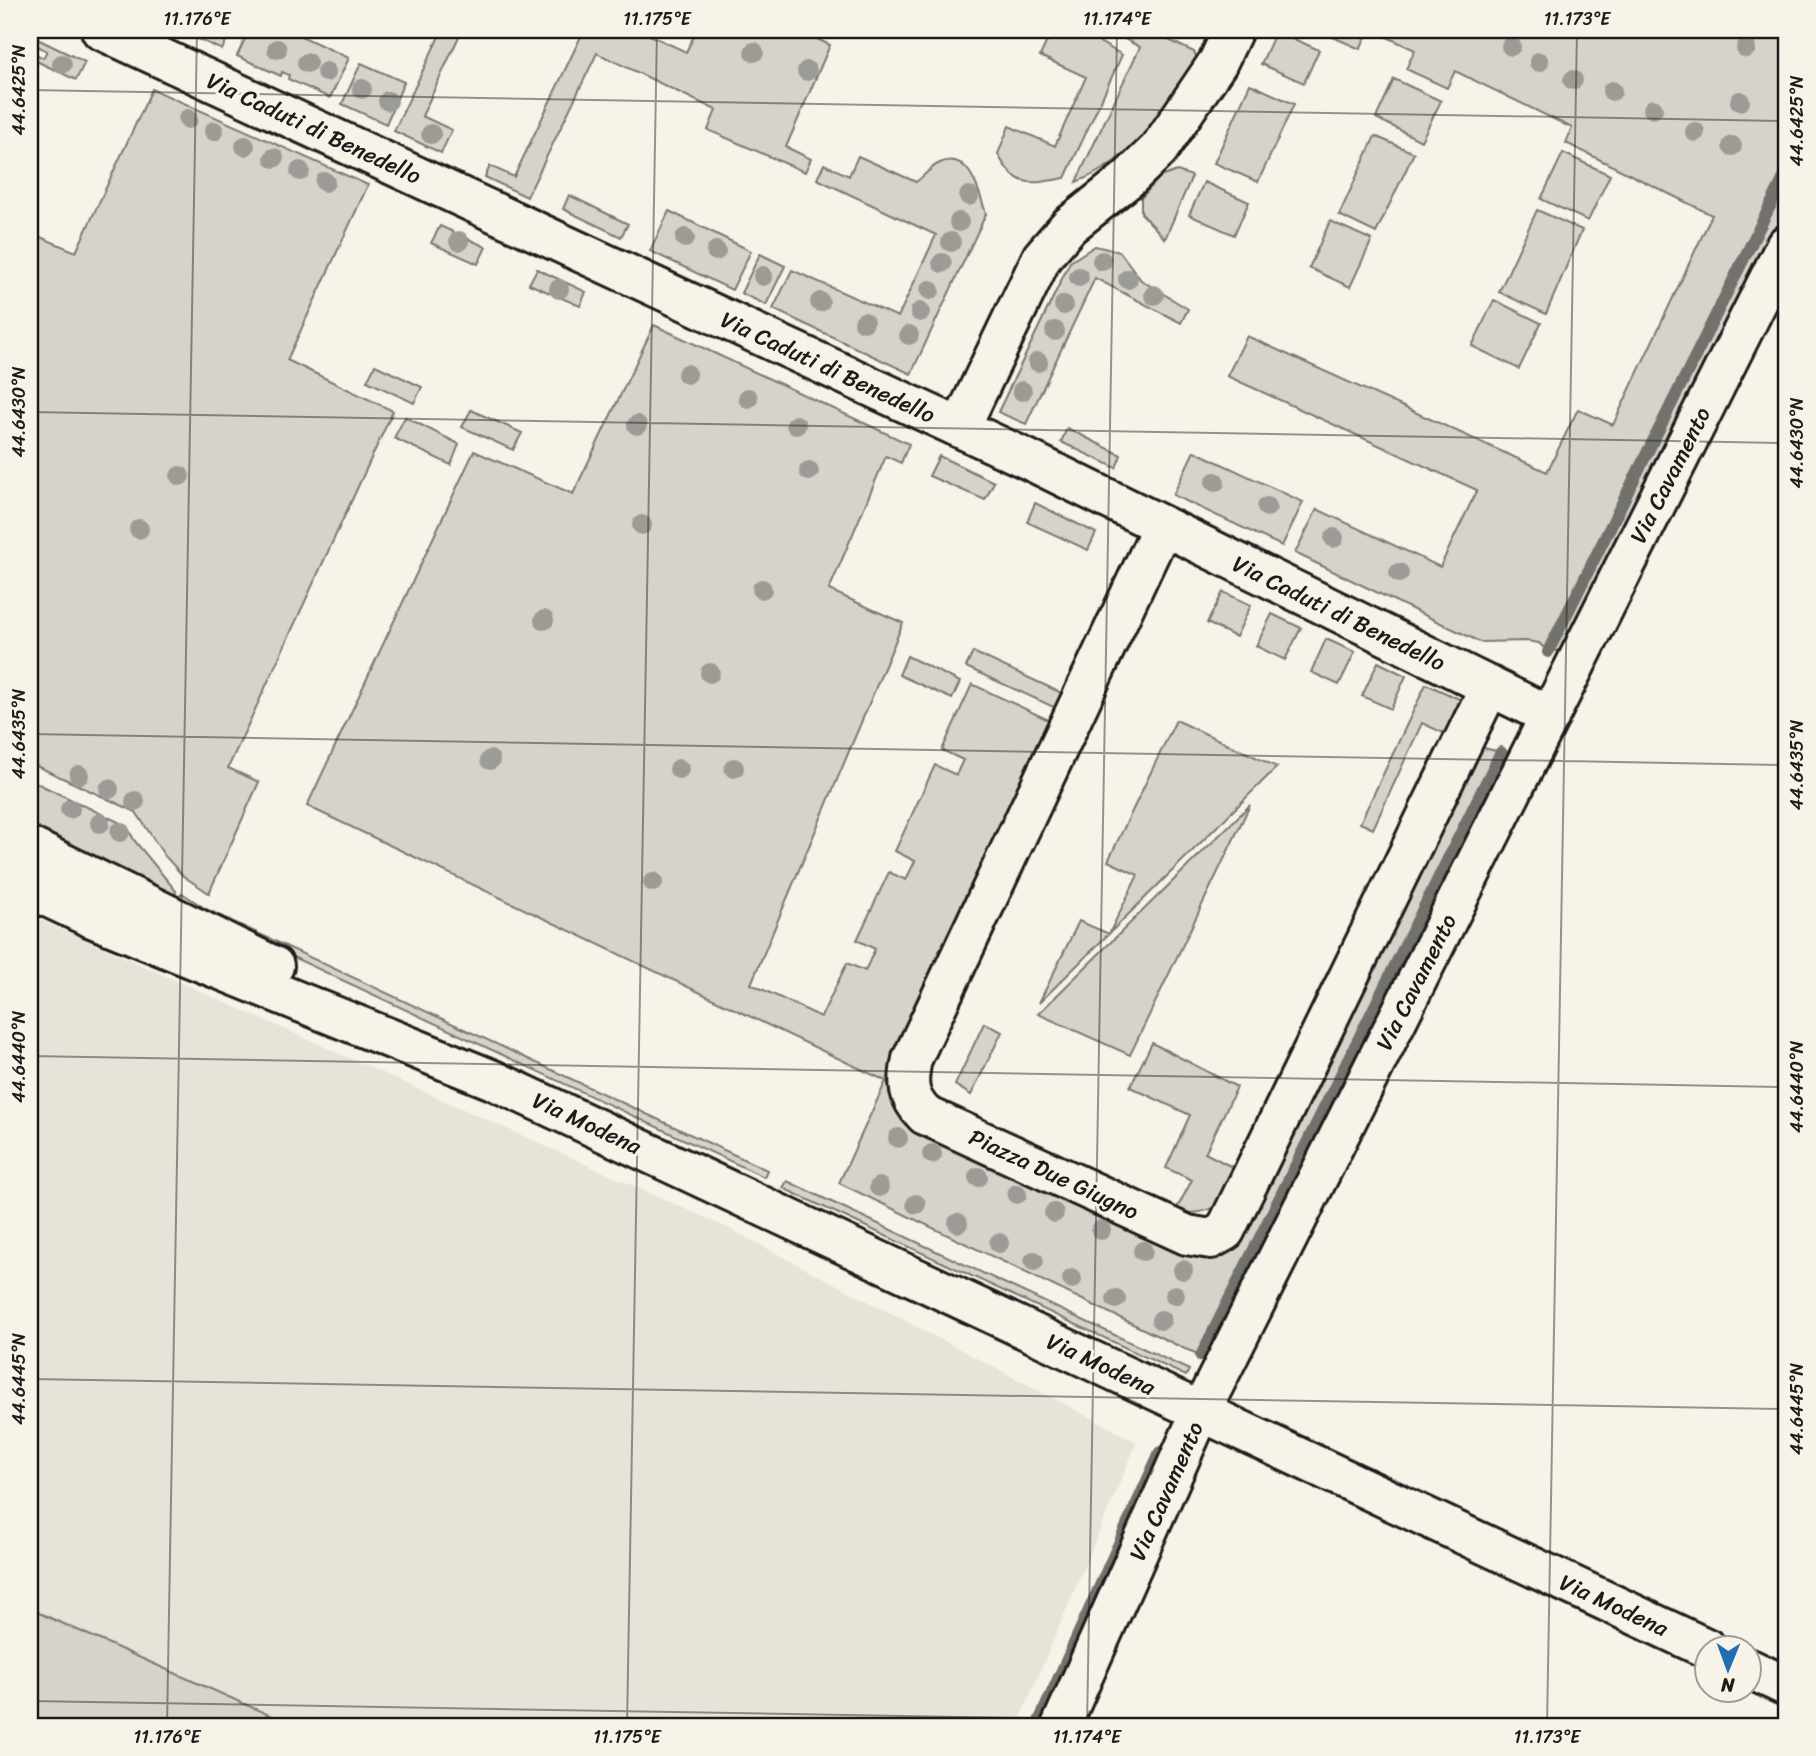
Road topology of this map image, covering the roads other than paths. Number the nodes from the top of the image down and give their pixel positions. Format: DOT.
graph roads {
  1 [pos="101,30"];
  2 [pos="1233,30"];
  3 [pos="1786,245"];
  4 [pos="960,428"];
  5 [pos="1162,527"];
  6 [pos="1490,686"];
  7 [pos="1550,716"];
  8 [pos="30,847"];
  9 [pos="30,889"];
  10 [pos="68,906"];
  11 [pos="30,914"];
  12 [pos="493,1080"];
  13 [pos="1201,1411"];
  14 [pos="1694,1643"];
  15 [pos="1764,1676"];
  16 [pos="1786,1686"];
  17 [pos="1061,1726"];
  1 -- 4 [label="street, Via Caduti di Benedello"];
  2 -- 4 [label="street"];
  3 -- 7 [label="street, Via Cavamento"];
  4 -- 5 [label="street, Via Caduti di Benedello"];
  5 -- 6 [label="street, Via Caduti di Benedello"];
  5 -- 6 [label="street, Piazza Due Giugno"];
  6 -- 7 [label="street, Via Caduti di Benedello"];
  7 -- 13 [label="street, Via Cavamento"];
  8 -- 12 [label="street, Via Modena"];
  9 -- 10 [label="street, Via Modena"];
  10 -- 11 [label="street"];
  10 -- 12 [label="street, Via Modena"];
  12 -- 13 [label="street, Via Modena"];
  13 -- 14 [label="street, Via Modena"];
  13 -- 17 [label="street, Via Cavamento"];
  15 -- 16 [label="street"];
}
